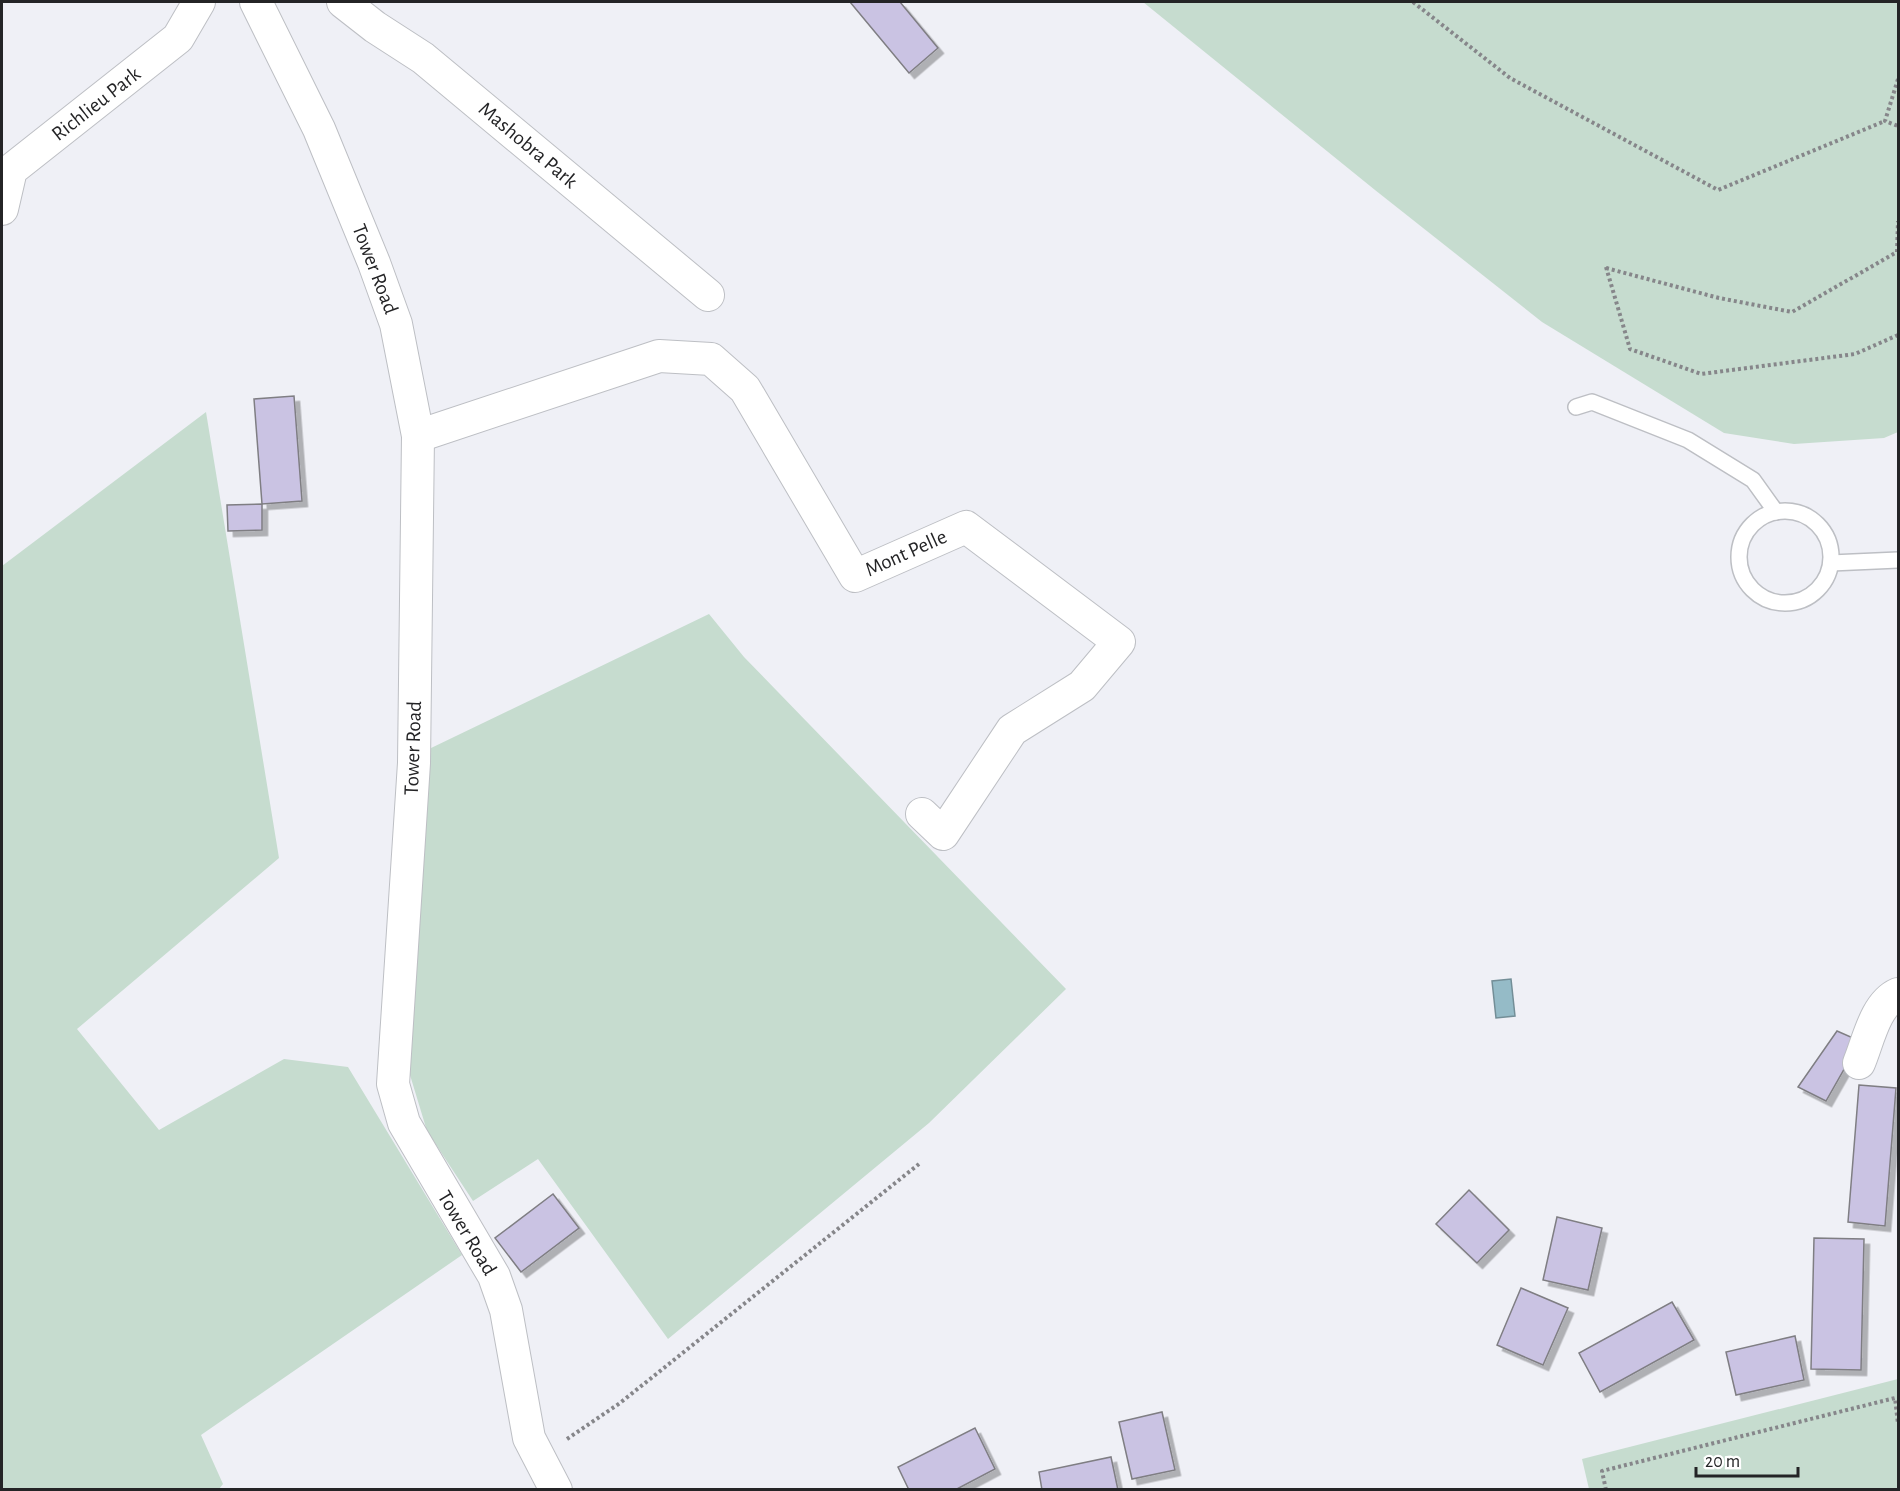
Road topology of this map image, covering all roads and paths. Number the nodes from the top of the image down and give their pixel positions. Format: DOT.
graph roads {
  1 [pos="199,2"];
  2 [pos="256,2"];
  3 [pos="343,2"];
  4 [pos="1413,2"];
  5 [pos="1899,79"];
  6 [pos="1885,121"];
  7 [pos="1899,126"];
  8 [pos="2,208"];
  9 [pos="1899,221"];
  10 [pos="708,295"];
  11 [pos="1899,335"];
  12 [pos="1576,407"];
  13 [pos="418,436"];
  14 [pos="1776,512"];
  15 [pos="1899,560"];
  16 [pos="1831,563"];
  17 [pos="922,814"];
  18 [pos="1899,994"];
  19 [pos="1859,1064"];
  20 [pos="919,1164"];
  21 [pos="1899,1424"];
  22 [pos="540,1459"];
  23 [pos="556,1490"];
  24 [pos="1606,1490"];
  1 -- 8 [label="street, Richlieu Park"];
  2 -- 13 [label="street, Tower Road"];
  3 -- 10 [label="street, Mashobra Park"];
  4 -- 6 [label="path"];
  5 -- 6 [label="path"];
  6 -- 7 [label="path"];
  9 -- 11 [label="path"];
  12 -- 14 [label="lane"];
  13 -- 17 [label="street, Mont Pelle"];
  13 -- 22 [label="street, Tower Road"];
  14 -- 16 [label="lane"];
  14 -- 16 [label="lane"];
  15 -- 16 [label="lane"];
  18 -- 19 [label="street"];
  20 -- 22 [label="path"];
  21 -- 24 [label="path"];
  22 -- 23 [label="street, Tower Road"];
}
